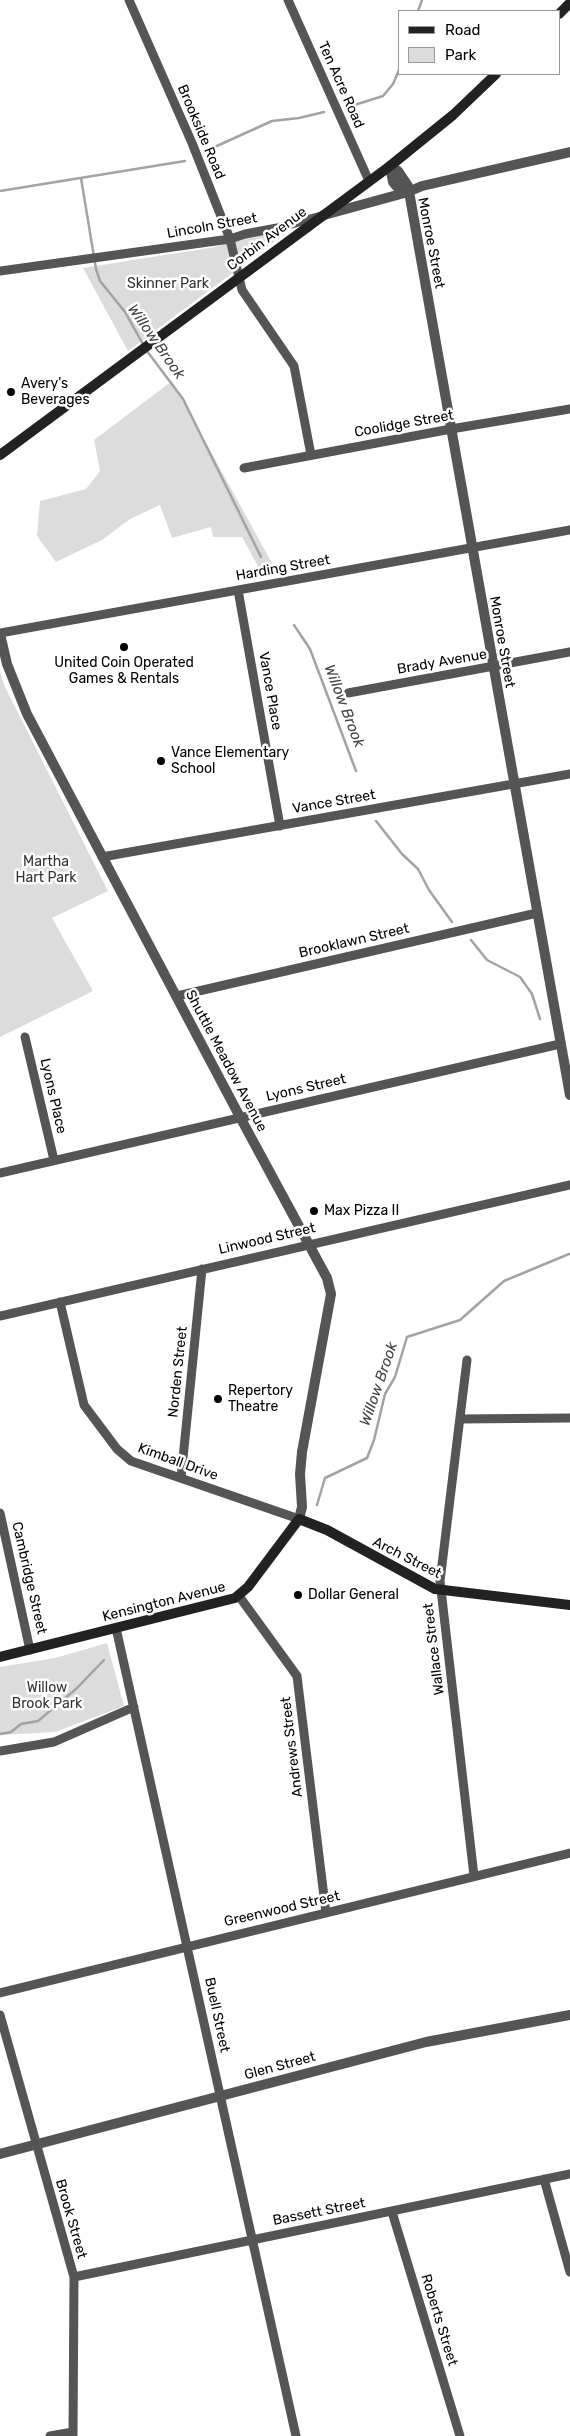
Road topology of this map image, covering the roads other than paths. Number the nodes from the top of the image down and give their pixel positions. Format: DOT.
graph roads {
  1 [pos="129,0"];
  2 [pos="288,0"];
  3 [pos="570,3"];
  4 [pos="560,13"];
  5 [pos="495,75"];
  6 [pos="570,152"];
  7 [pos="390,166"];
  8 [pos="369,181"];
  9 [pos="408,192"];
  10 [pos="321,216"];
  11 [pos="230,240"];
  12 [pos="0,271"];
  13 [pos="238,277"];
  14 [pos="570,409"];
  15 [pos="452,429"];
  16 [pos="0,455"];
  17 [pos="311,455"];
  18 [pos="244,468"];
  19 [pos="570,530"];
  20 [pos="472,548"];
  21 [pos="238,590"];
  22 [pos="0,633"];
  23 [pos="570,652"];
  24 [pos="492,667"];
  25 [pos="348,693"];
  26 [pos="570,774"];
  27 [pos="513,785"];
  28 [pos="280,826"];
  29 [pos="102,857"];
  30 [pos="537,913"];
  31 [pos="176,996"];
  32 [pos="25,1037"];
  33 [pos="560,1044"];
  34 [pos="570,1095"];
  35 [pos="240,1117"];
  36 [pos="54,1160"];
  37 [pos="0,1173"];
  38 [pos="570,1185"];
  39 [pos="310,1244"];
  40 [pos="202,1269"];
  41 [pos="60,1302"];
  42 [pos="0,1316"];
  43 [pos="467,1360"];
  44 [pos="570,1418"];
  45 [pos="461,1419"];
  46 [pos="181,1478"];
  47 [pos="0,1513"];
  48 [pos="298,1519"];
  49 [pos="441,1590"];
  50 [pos="239,1596"];
  51 [pos="570,1605"];
  52 [pos="116,1628"];
  53 [pos="30,1650"];
  54 [pos="0,1657"];
  55 [pos="134,1707"];
  56 [pos="0,1751"];
  57 [pos="570,1854"];
  58 [pos="474,1876"];
  59 [pos="326,1914"];
  60 [pos="188,1945"];
  61 [pos="0,1993"];
  62 [pos="0,2015"];
  63 [pos="570,2015"];
  64 [pos="219,2097"];
  65 [pos="36,2144"];
  66 [pos="0,2154"];
  67 [pos="570,2174"];
  68 [pos="544,2179"];
  69 [pos="392,2212"];
  70 [pos="251,2240"];
  71 [pos="570,2272"];
  72 [pos="74,2277"];
  73 [pos="73,2434"];
  74 [pos="50,2436"];
  75 [pos="296,2436"];
  76 [pos="460,2436"];
  1 -- 11 [label="street, Brookside Road"];
  2 -- 8 [label="street, Ten Acre Road"];
  3 -- 4 [label="main road"];
  5 -- 7 [label="main road, Corbin Avenue"];
  6 -- 9 [label="street, Lincoln Street"];
  7 -- 8 [label="main road, Corbin Avenue"];
  7 -- 9 [label="street, Monroe Street"];
  8 -- 10 [label="main road, Corbin Avenue"];
  9 -- 10 [label="street, Lincoln Street"];
  9 -- 15 [label="street, Monroe Street"];
  10 -- 11 [label="street, Lincoln Street"];
  10 -- 13 [label="main road, Corbin Avenue"];
  11 -- 12 [label="street, Lincoln Street"];
  11 -- 13 [label="street, Brookside Road"];
  13 -- 16 [label="main road, Corbin Avenue"];
  13 -- 17 [label="street, Brookside Road"];
  14 -- 15 [label="street, Coolidge Street"];
  15 -- 17 [label="street, Coolidge Street"];
  15 -- 20 [label="street, Monroe Street"];
  17 -- 18 [label="street, Coolidge Street"];
  19 -- 20 [label="street, Harding Street"];
  20 -- 21 [label="street, Harding Street"];
  20 -- 24 [label="street, Monroe Street"];
  21 -- 22 [label="street, Harding Street"];
  21 -- 28 [label="street, Vance Place"];
  22 -- 29 [label="street, Shuttle Meadow Avenue"];
  23 -- 24 [label="street, Brady Avenue"];
  24 -- 25 [label="street, Brady Avenue"];
  24 -- 27 [label="street, Monroe Street"];
  26 -- 27 [label="street, Vance Street"];
  27 -- 28 [label="street, Vance Street"];
  27 -- 30 [label="street, Monroe Street"];
  28 -- 29 [label="street, Vance Street"];
  29 -- 31 [label="street, Shuttle Meadow Avenue"];
  30 -- 31 [label="street, Brooklawn Street"];
  30 -- 33 [label="street, Monroe Street"];
  31 -- 35 [label="street, Shuttle Meadow Avenue"];
  32 -- 36 [label="street, Lyons Place"];
  33 -- 34 [label="street, Monroe Street"];
  33 -- 35 [label="street, Lyons Street"];
  35 -- 36 [label="street, Lyons Street"];
  35 -- 39 [label="street, Shuttle Meadow Avenue"];
  36 -- 37 [label="street, Lyons Street"];
  38 -- 39 [label="street, Linwood Street"];
  39 -- 40 [label="street, Linwood Street"];
  39 -- 48 [label="street, Shuttle Meadow Avenue"];
  40 -- 41 [label="street, Linwood Street"];
  40 -- 46 [label="street, Norden Street"];
  41 -- 42 [label="street, Linwood Street"];
  41 -- 46 [label="street, Kimball Drive"];
  43 -- 45 [label="street, Wallace Street"];
  44 -- 45 [label="street"];
  45 -- 49 [label="street, Wallace Street"];
  46 -- 48 [label="street, Kimball Drive"];
  47 -- 53 [label="street, Cambridge Street"];
  48 -- 49 [label="main road, Arch Street"];
  48 -- 50 [label="main road, Kensington Avenue"];
  49 -- 51 [label="main road, Arch Street"];
  49 -- 58 [label="street, Wallace Street"];
  50 -- 52 [label="main road, Kensington Avenue"];
  50 -- 59 [label="street, Andrews Street"];
  52 -- 53 [label="main road, Kensington Avenue"];
  52 -- 55 [label="street, Buell Street"];
  53 -- 54 [label="main road, Kensington Avenue"];
  55 -- 56 [label="street"];
  55 -- 60 [label="street, Buell Street"];
  57 -- 58 [label="street, Greenwood Street"];
  58 -- 59 [label="street, Greenwood Street"];
  59 -- 60 [label="street, Greenwood Street"];
  60 -- 61 [label="street, Greenwood Street"];
  60 -- 64 [label="street, Buell Street"];
  62 -- 65 [label="street, Brook Street"];
  63 -- 64 [label="street, Glen Street"];
  64 -- 65 [label="street, Glen Street"];
  64 -- 70 [label="street, Buell Street"];
  65 -- 66 [label="street, Glen Street"];
  65 -- 72 [label="street, Brook Street"];
  67 -- 68 [label="street, Bassett Street"];
  68 -- 69 [label="street, Bassett Street"];
  68 -- 71 [label="street"];
  69 -- 70 [label="street, Bassett Street"];
  69 -- 76 [label="street, Roberts Street"];
  70 -- 72 [label="street, Bassett Street"];
  70 -- 75 [label="street, Buell Street"];
  72 -- 73 [label="street, Brook Street"];
  73 -- 74 [label="street"];
}
